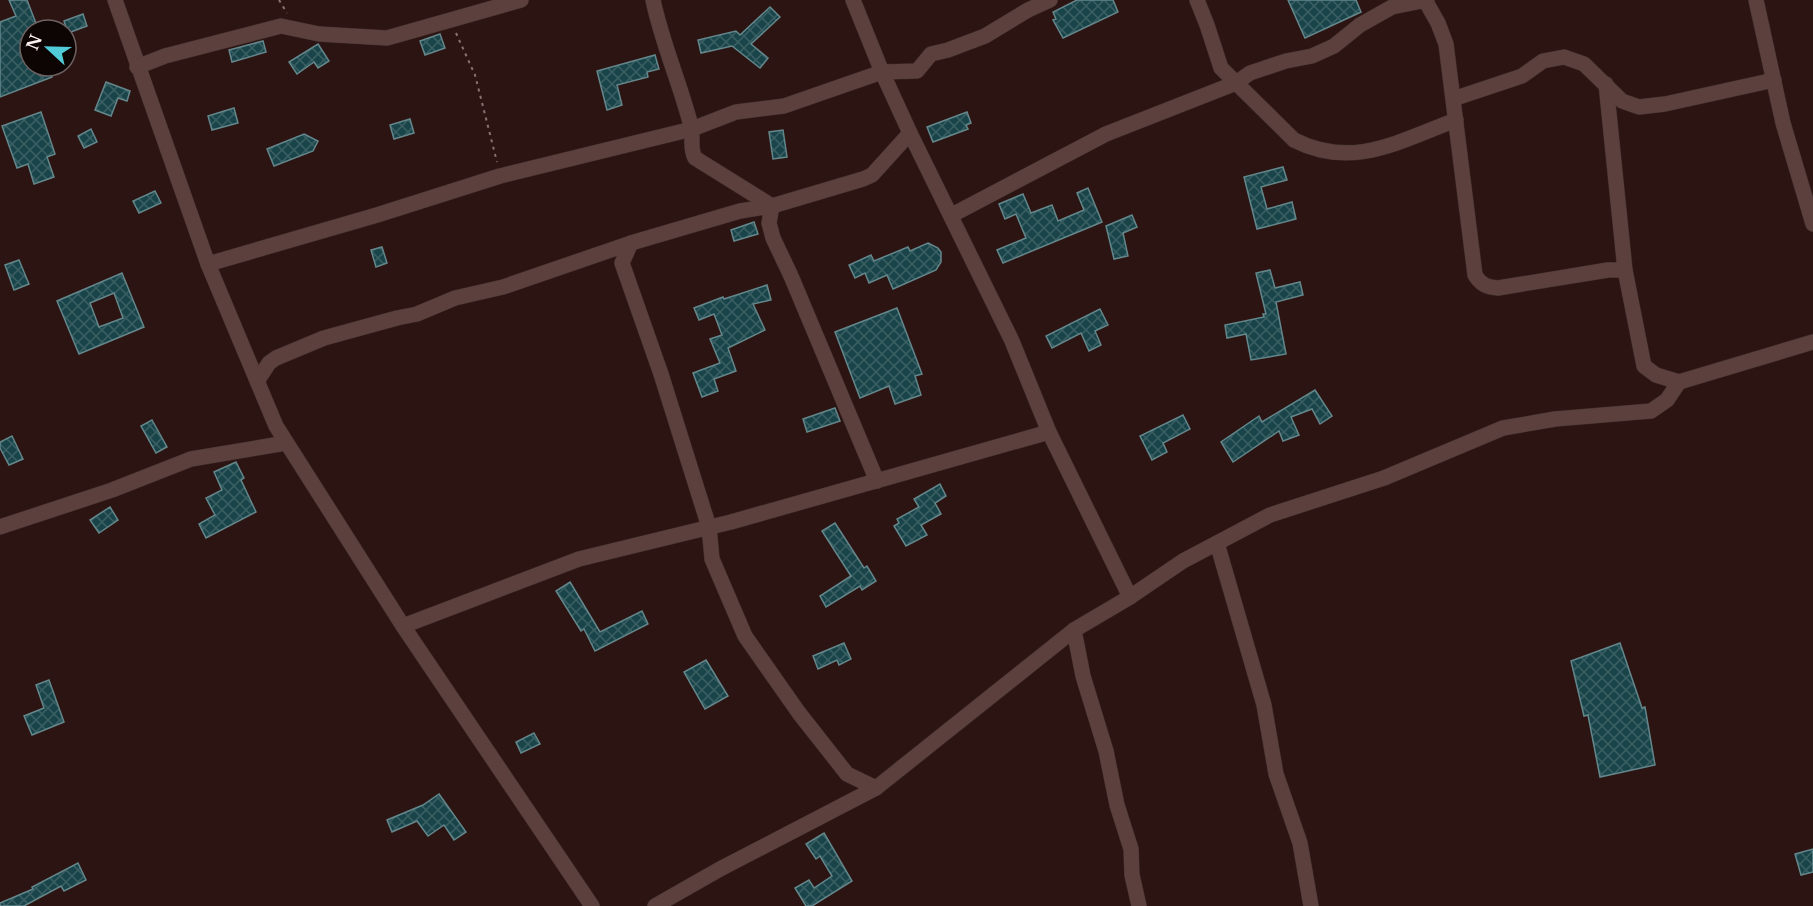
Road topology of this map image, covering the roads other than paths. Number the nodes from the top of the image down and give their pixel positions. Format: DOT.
graph roads {
  1 [pos="115,0"];
  2 [pos="521,0"];
  3 [pos="653,0"];
  4 [pos="853,0"];
  5 [pos="1050,0"];
  6 [pos="1197,0"];
  7 [pos="1426,0"];
  8 [pos="1756,0"];
  9 [pos="1026,5"];
  10 [pos="137,67"];
  11 [pos="882,72"];
  12 [pos="1774,80"];
  13 [pos="1236,83"];
  14 [pos="1606,84"];
  15 [pos="1453,99"];
  16 [pos="1456,120"];
  17 [pos="692,129"];
  18 [pos="910,133"];
  19 [pos="772,206"];
  20 [pos="952,215"];
  21 [pos="1813,224"];
  22 [pos="631,243"];
  23 [pos="208,264"];
  24 [pos="1625,270"];
  25 [pos="1813,342"];
  26 [pos="258,380"];
  27 [pos="1679,382"];
  28 [pos="1049,432"];
  29 [pos="286,443"];
  30 [pos="877,481"];
  31 [pos="0,527"];
  32 [pos="709,527"];
  33 [pos="1217,543"];
  34 [pos="1130,597"];
  35 [pos="403,626"];
  36 [pos="1074,630"];
  37 [pos="876,788"];
  38 [pos="592,906"];
  39 [pos="655,906"];
  40 [pos="1139,906"];
  41 [pos="1311,906"];
  1 -- 10 [label="street"];
  2 -- 10 [label="street"];
  3 -- 17 [label="street"];
  4 -- 11 [label="street"];
  5 -- 9 [label="street"];
  6 -- 13 [label="street"];
  7 -- 13 [label="street"];
  7 -- 15 [label="street"];
  8 -- 12 [label="street"];
  9 -- 11 [label="street"];
  10 -- 23 [label="street"];
  11 -- 17 [label="street"];
  11 -- 18 [label="street"];
  12 -- 14 [label="street"];
  12 -- 21 [label="street"];
  13 -- 16 [label="street"];
  13 -- 20 [label="street"];
  14 -- 15 [label="street"];
  14 -- 24 [label="street"];
  15 -- 16 [label="street"];
  16 -- 24 [label="street"];
  17 -- 19 [label="street"];
  17 -- 23 [label="street"];
  18 -- 19 [label="street"];
  18 -- 20 [label="street"];
  19 -- 22 [label="street"];
  19 -- 30 [label="street"];
  20 -- 28 [label="street"];
  22 -- 26 [label="street"];
  22 -- 32 [label="street"];
  23 -- 26 [label="street"];
  24 -- 27 [label="street"];
  25 -- 27 [label="street"];
  26 -- 29 [label="street"];
  27 -- 33 [label="street"];
  28 -- 30 [label="street"];
  28 -- 34 [label="street"];
  29 -- 31 [label="street"];
  29 -- 35 [label="street"];
  30 -- 32 [label="street"];
  32 -- 35 [label="street"];
  32 -- 37 [label="street"];
  33 -- 34 [label="street"];
  33 -- 41 [label="street"];
  34 -- 36 [label="street"];
  35 -- 38 [label="street"];
  36 -- 37 [label="street"];
  36 -- 40 [label="street"];
  37 -- 39 [label="street"];
}
